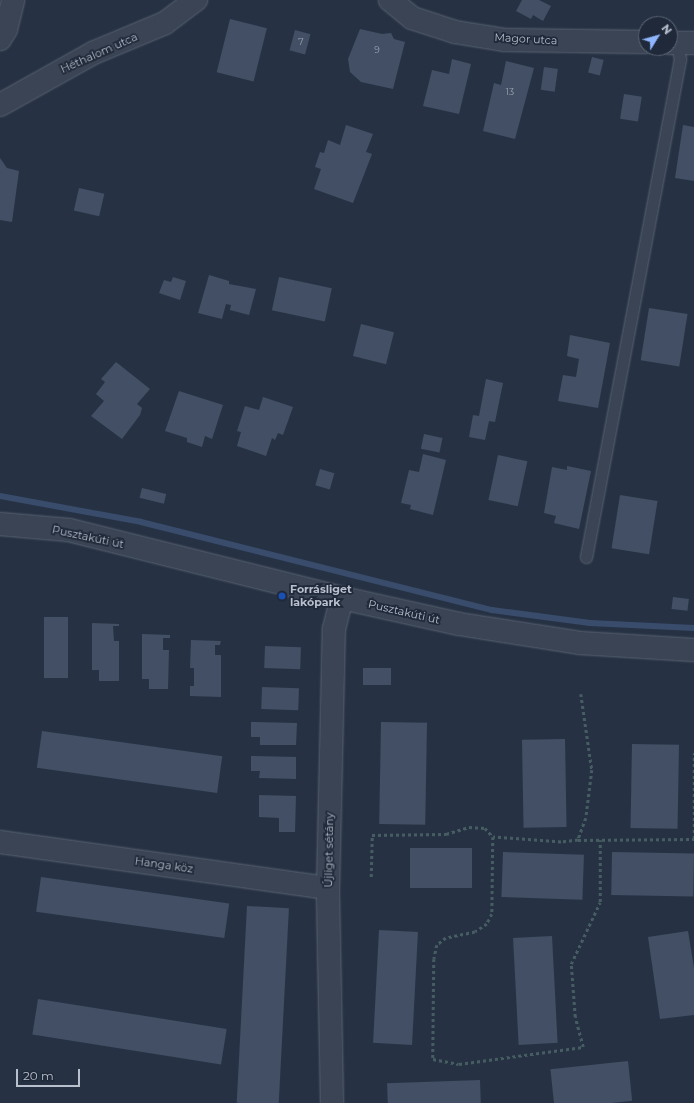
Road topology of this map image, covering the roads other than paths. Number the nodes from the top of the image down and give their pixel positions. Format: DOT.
graph roads {
  1 [pos="13,0"];
  2 [pos="196,0"];
  3 [pos="390,0"];
  4 [pos="0,39"];
  5 [pos="638,42"];
  6 [pos="680,43"];
  7 [pos="0,105"];
  8 [pos="0,524"];
  9 [pos="586,557"];
  10 [pos="342,598"];
  11 [pos="694,650"];
  12 [pos="0,842"];
  13 [pos="328,888"];
  14 [pos="332,1103"];
  1 -- 4 [label="street"];
  2 -- 7 [label="street, Héthalom utca"];
  3 -- 5 [label="street, Magor utca"];
  6 -- 9 [label="lane"];
  8 -- 10 [label="street, Pusztakúti út"];
  10 -- 11 [label="street, Pusztakúti út"];
  10 -- 13 [label="street, Újliget sétány"];
  12 -- 13 [label="street, Hanga köz"];
  13 -- 14 [label="street, Újliget sétány"];
}
